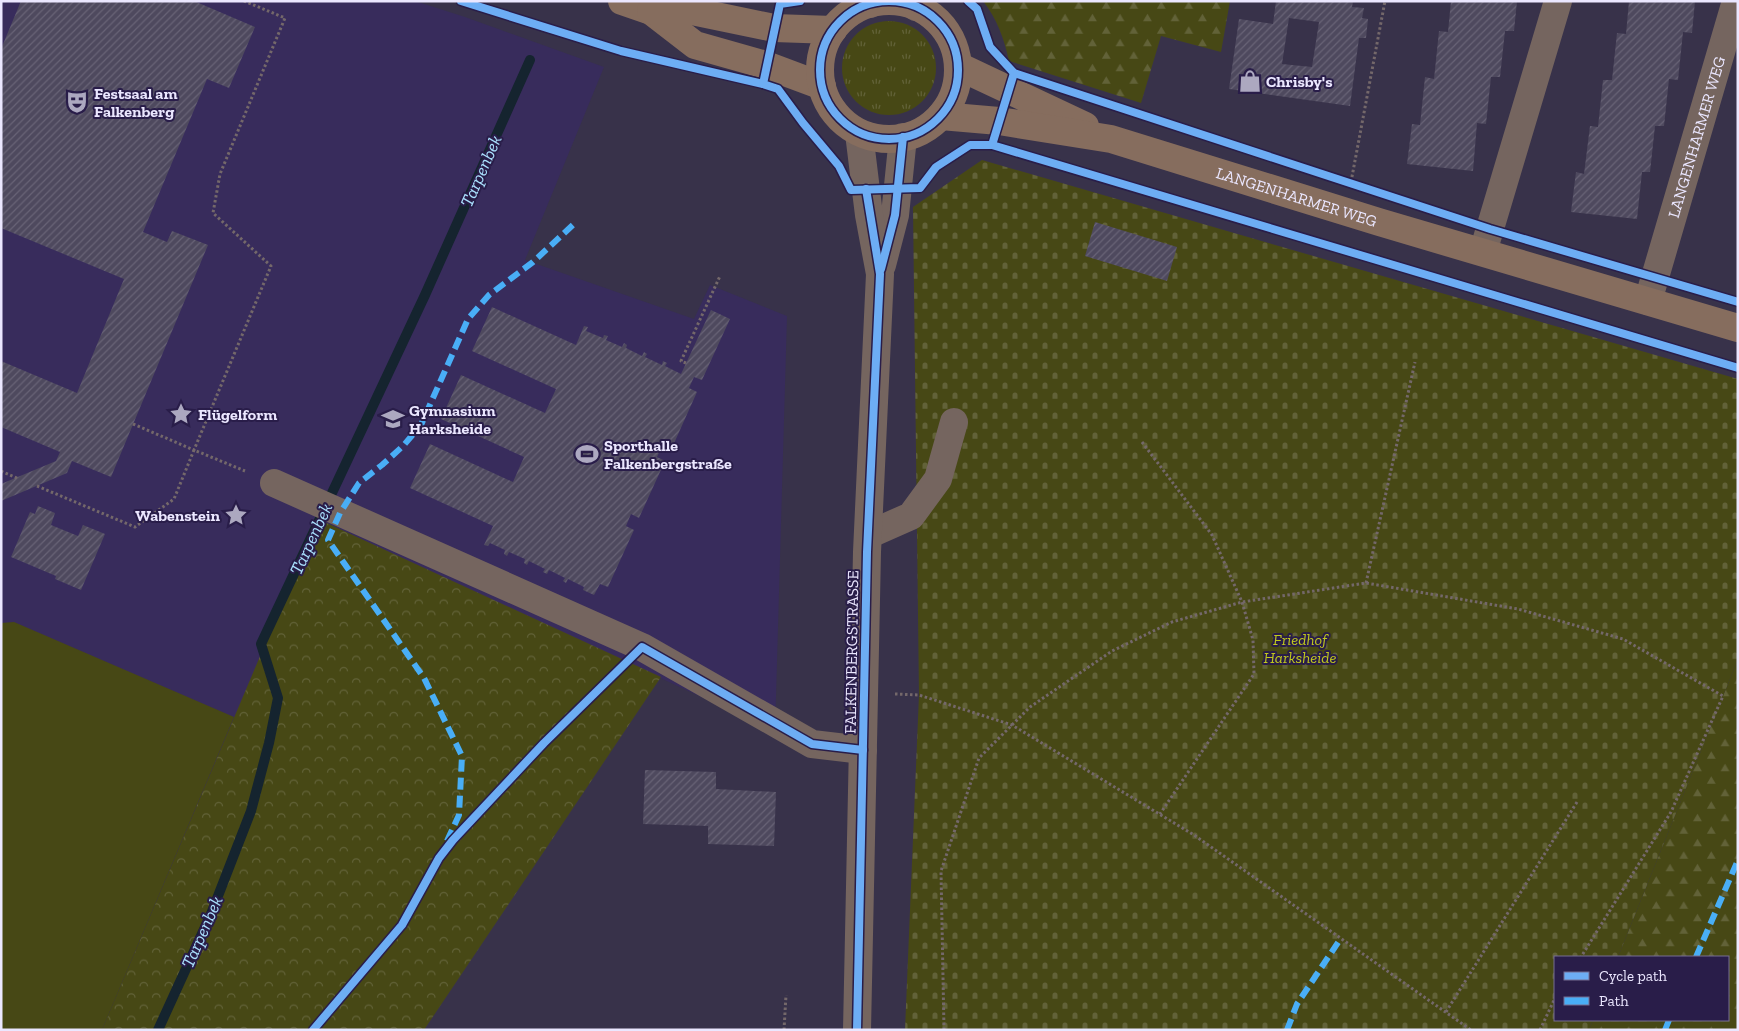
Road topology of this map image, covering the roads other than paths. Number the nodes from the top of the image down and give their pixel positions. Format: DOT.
graph roads {
  1 [pos="622,1"];
  2 [pos="1558,1"];
  3 [pos="1736,1"];
  4 [pos="871,2"];
  5 [pos="915,4"];
  6 [pos="651,11"];
  7 [pos="833,30"];
  8 [pos="958,66"];
  9 [pos="822,86"];
  10 [pos="941,116"];
  11 [pos="859,133"];
  12 [pos="903,137"];
  13 [pos="1112,139"];
  14 [pos="1484,252"];
  15 [pos="880,274"];
  16 [pos="1648,301"];
  17 [pos="1738,328"];
  18 [pos="954,422"];
  19 [pos="274,483"];
  20 [pos="868,535"];
  21 [pos="864,750"];
  22 [pos="857,1030"];
  1 -- 6 [label="main road"];
  2 -- 14 [label="street"];
  3 -- 16 [label="street, LANGENHARMER WEG"];
  4 -- 5 [label="main road"];
  4 -- 7 [label="main road"];
  5 -- 8 [label="main road"];
  6 -- 7 [label="main road"];
  6 -- 9 [label="main road"];
  7 -- 9 [label="main road"];
  8 -- 10 [label="main road"];
  8 -- 13 [label="main road, LANGENHARMER WEG"];
  9 -- 11 [label="main road"];
  10 -- 12 [label="main road"];
  10 -- 13 [label="main road, LANGENHARMER WEG"];
  11 -- 12 [label="main road"];
  11 -- 15 [label="street, FALKENBERGSTRASSE"];
  12 -- 15 [label="street, FALKENBERGSTRASSE"];
  13 -- 14 [label="main road, LANGENHARMER WEG"];
  14 -- 16 [label="main road, LANGENHARMER WEG"];
  15 -- 20 [label="street, FALKENBERGSTRASSE"];
  16 -- 17 [label="main road, LANGENHARMER WEG"];
  18 -- 20 [label="street"];
  19 -- 21 [label="street"];
  20 -- 21 [label="street, FALKENBERGSTRASSE"];
  21 -- 22 [label="street, FALKENBERGSTRASSE"];
}
